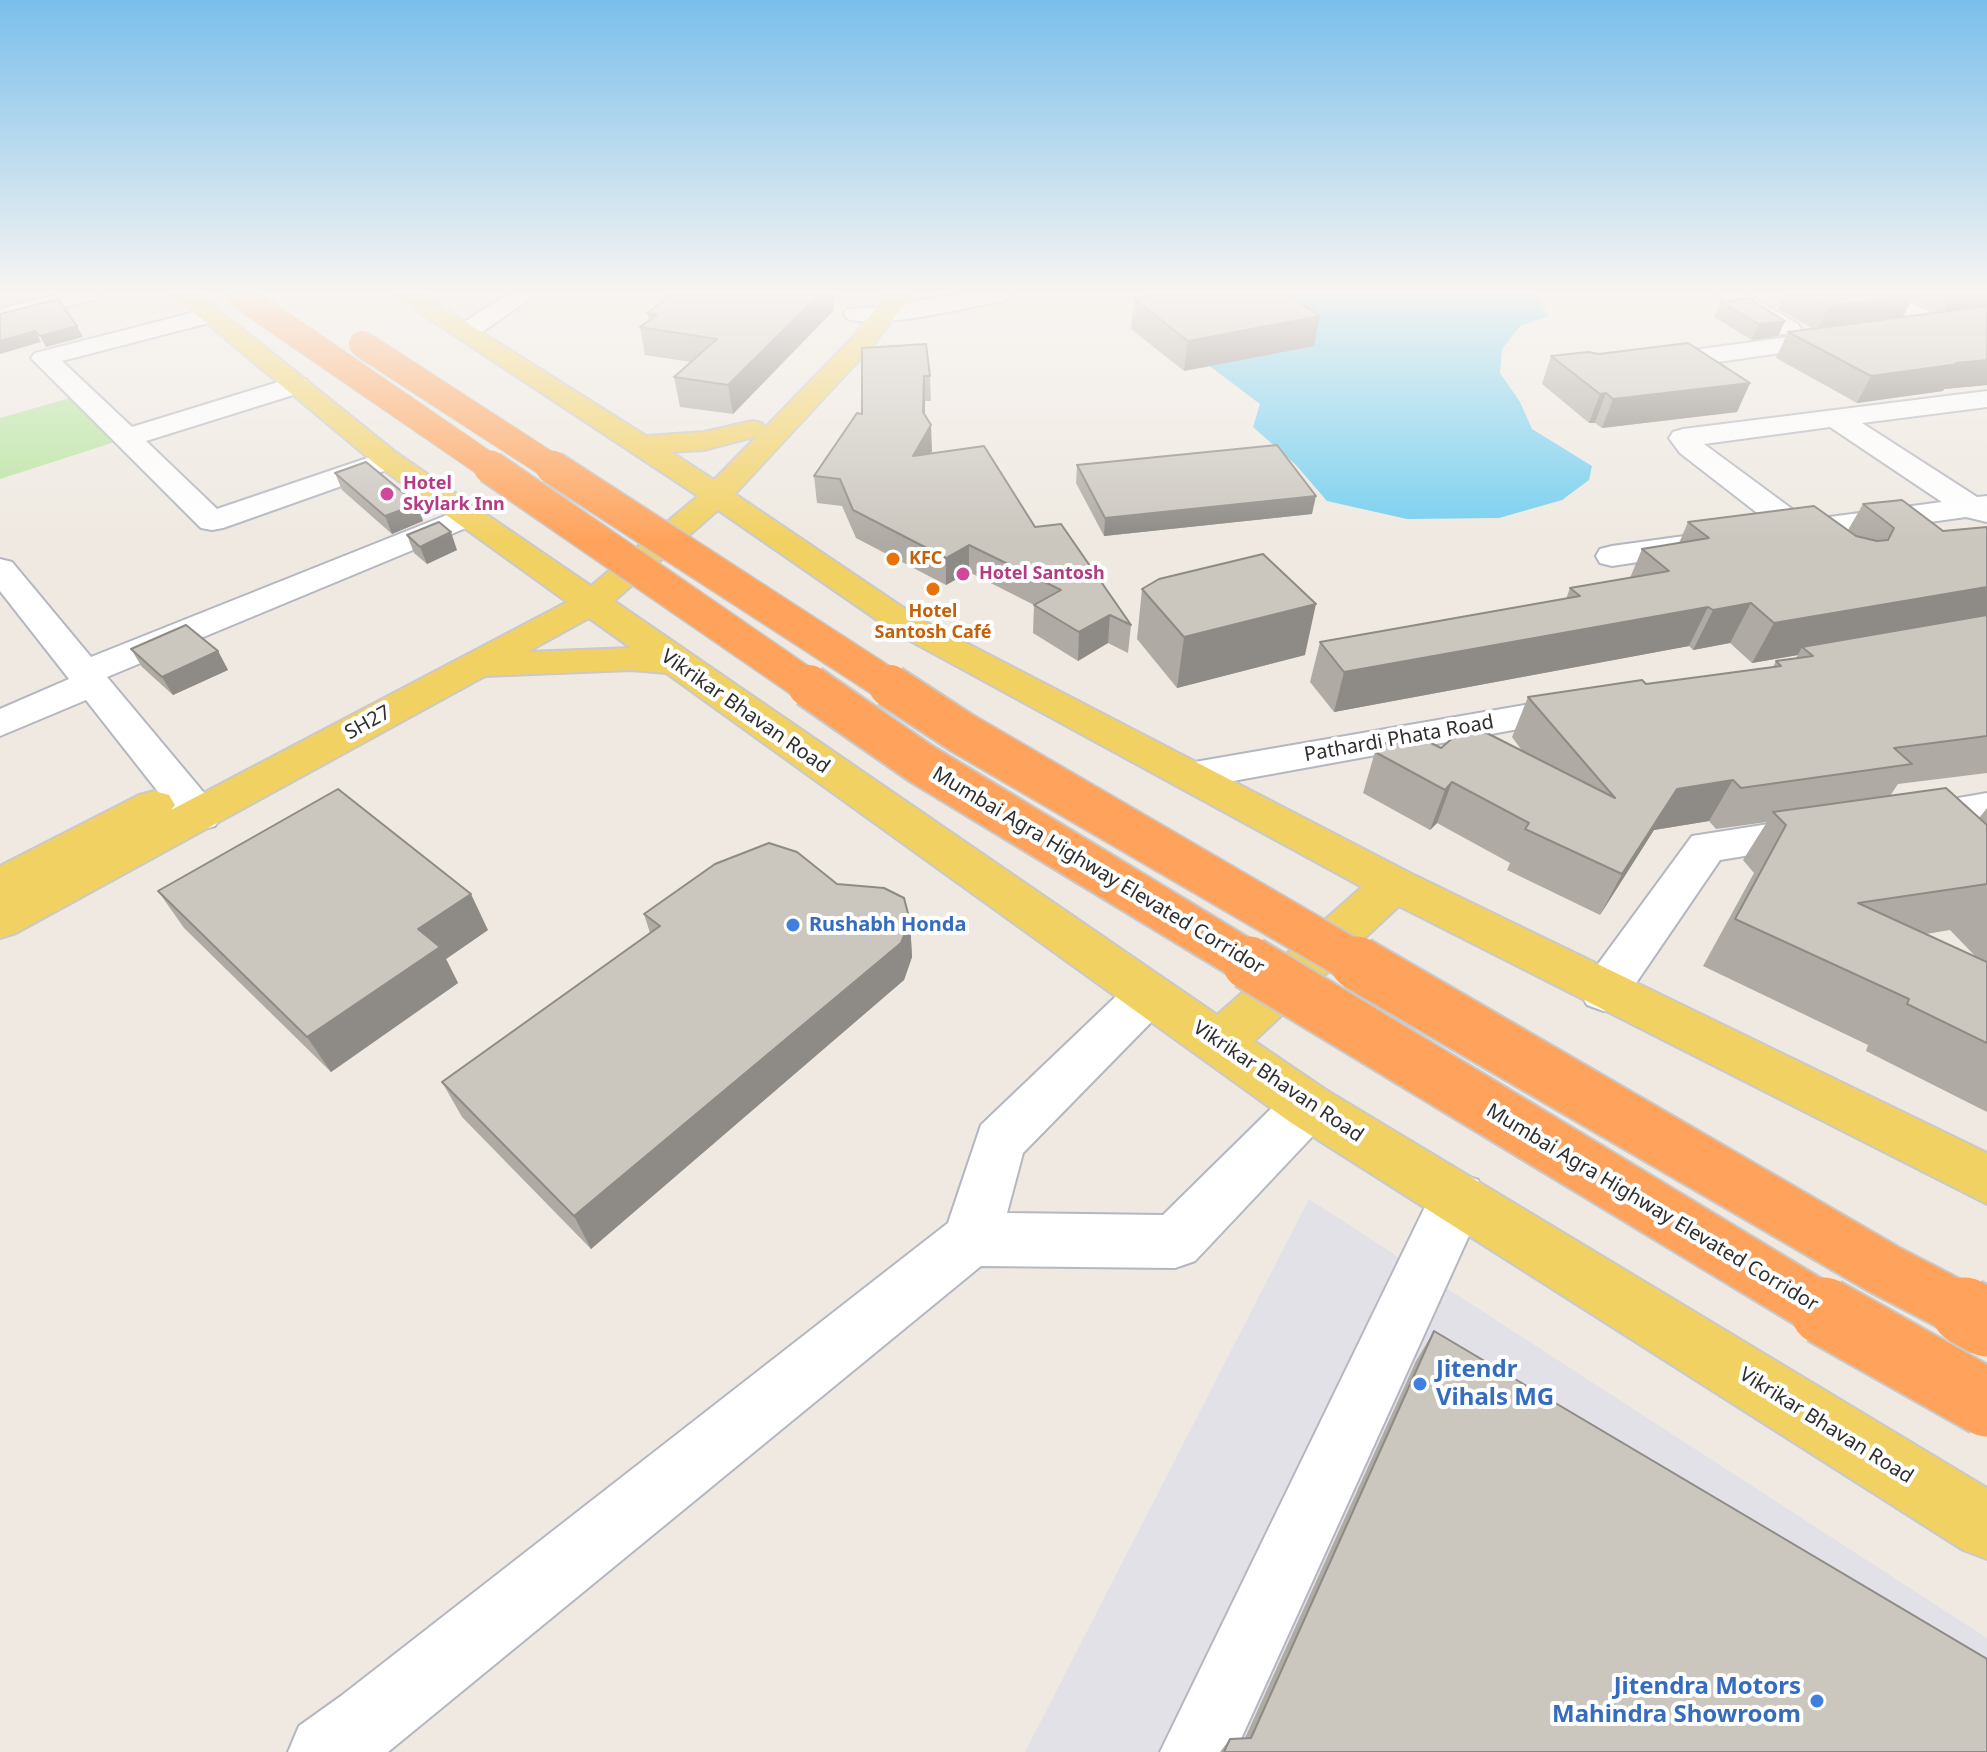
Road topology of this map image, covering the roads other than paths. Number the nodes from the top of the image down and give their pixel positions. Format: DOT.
graph roads {
  1 [pos="62,376"];
  2 [pos="289,376"];
  3 [pos="332,376"];
  4 [pos="412,376"];
  5 [pos="535,376"];
  6 [pos="806,376"];
  7 [pos="827,376"];
  8 [pos="297,385"];
  9 [pos="1987,399"];
  10 [pos="1833,417"];
  11 [pos="752,429"];
  12 [pos="126,438"];
  13 [pos="641,445"];
  14 [pos="388,460"];
  15 [pos="709,491"];
  16 [pos="1982,510"];
  17 [pos="467,516"];
  18 [pos="1799,530"];
  19 [pos="1612,556"];
  20 [pos="1841,561"];
  21 [pos="0,569"];
  22 [pos="580,597"];
  23 [pos="674,663"];
  24 [pos="475,665"];
  25 [pos="88,678"];
  26 [pos="1608,702"];
  27 [pos="0,724"];
  28 [pos="1189,776"];
  29 [pos="190,804"];
  30 [pos="1987,807"];
  31 [pos="1921,817"];
  32 [pos="1954,849"];
  33 [pos="1394,884"];
  34 [pos="0,885"];
  35 [pos="0,921"];
  36 [pos="1604,992"];
  37 [pos="1149,994"];
  38 [pos="1219,1043"];
  39 [pos="1308,1106"];
  40 [pos="1987,1180"];
  41 [pos="1458,1198"];
  42 [pos="971,1239"];
  43 [pos="1987,1323"];
  44 [pos="1987,1403"];
  45 [pos="1987,1526"];
  46 [pos="325,1752"];
  47 [pos="1197,1752"];
  1 -- 12 [label="street"];
  2 -- 8 [label="main road, Vikrikar Bhavan Road"];
  3 -- 44 [label="highway, Mumbai Agra Highway Elevated Corridor, bridge"];
  4 -- 43 [label="highway, bridge"];
  5 -- 13 [label="main road"];
  6 -- 11 [label="main road"];
  7 -- 15 [label="main road"];
  8 -- 12 [label="street"];
  8 -- 14 [label="main road, Vikrikar Bhavan Road"];
  9 -- 10 [label="street"];
  10 -- 16 [label="street"];
  10 -- 18 [label="street"];
  11 -- 13 [label="main road"];
  11 -- 15 [label="main road"];
  12 -- 14 [label="street"];
  13 -- 15 [label="main road"];
  14 -- 17 [label="main road, Vikrikar Bhavan Road"];
  15 -- 22 [label="main road"];
  15 -- 28 [label="main road"];
  16 -- 18 [label="street"];
  17 -- 22 [label="main road, Vikrikar Bhavan Road"];
  17 -- 25 [label="street"];
  18 -- 19 [label="street"];
  18 -- 20 [label="street"];
  21 -- 25 [label="street"];
  22 -- 23 [label="main road, Vikrikar Bhavan Road"];
  22 -- 24 [label="main road, SH27 / SH27"];
  22 -- 29 [label="main road"];
  23 -- 24 [label="main road"];
  23 -- 37 [label="main road, Vikrikar Bhavan Road"];
  24 -- 29 [label="main road, SH27 / SH27"];
  25 -- 27 [label="street"];
  25 -- 29 [label="street"];
  26 -- 28 [label="street, Pathardi Phata Road"];
  28 -- 33 [label="main road"];
  29 -- 34 [label="main road"];
  29 -- 35 [label="main road, SH27 / SH27"];
  30 -- 31 [label="street"];
  31 -- 32 [label="street"];
  31 -- 36 [label="street"];
  33 -- 36 [label="main road"];
  33 -- 38 [label="main road"];
  36 -- 40 [label="main road"];
  37 -- 38 [label="main road, Vikrikar Bhavan Road"];
  37 -- 42 [label="street"];
  38 -- 39 [label="main road, Vikrikar Bhavan Road"];
  39 -- 41 [label="main road, Vikrikar Bhavan Road"];
  39 -- 42 [label="street"];
  41 -- 45 [label="main road, Vikrikar Bhavan Road"];
  41 -- 47 [label="street"];
  42 -- 46 [label="street"];
}
